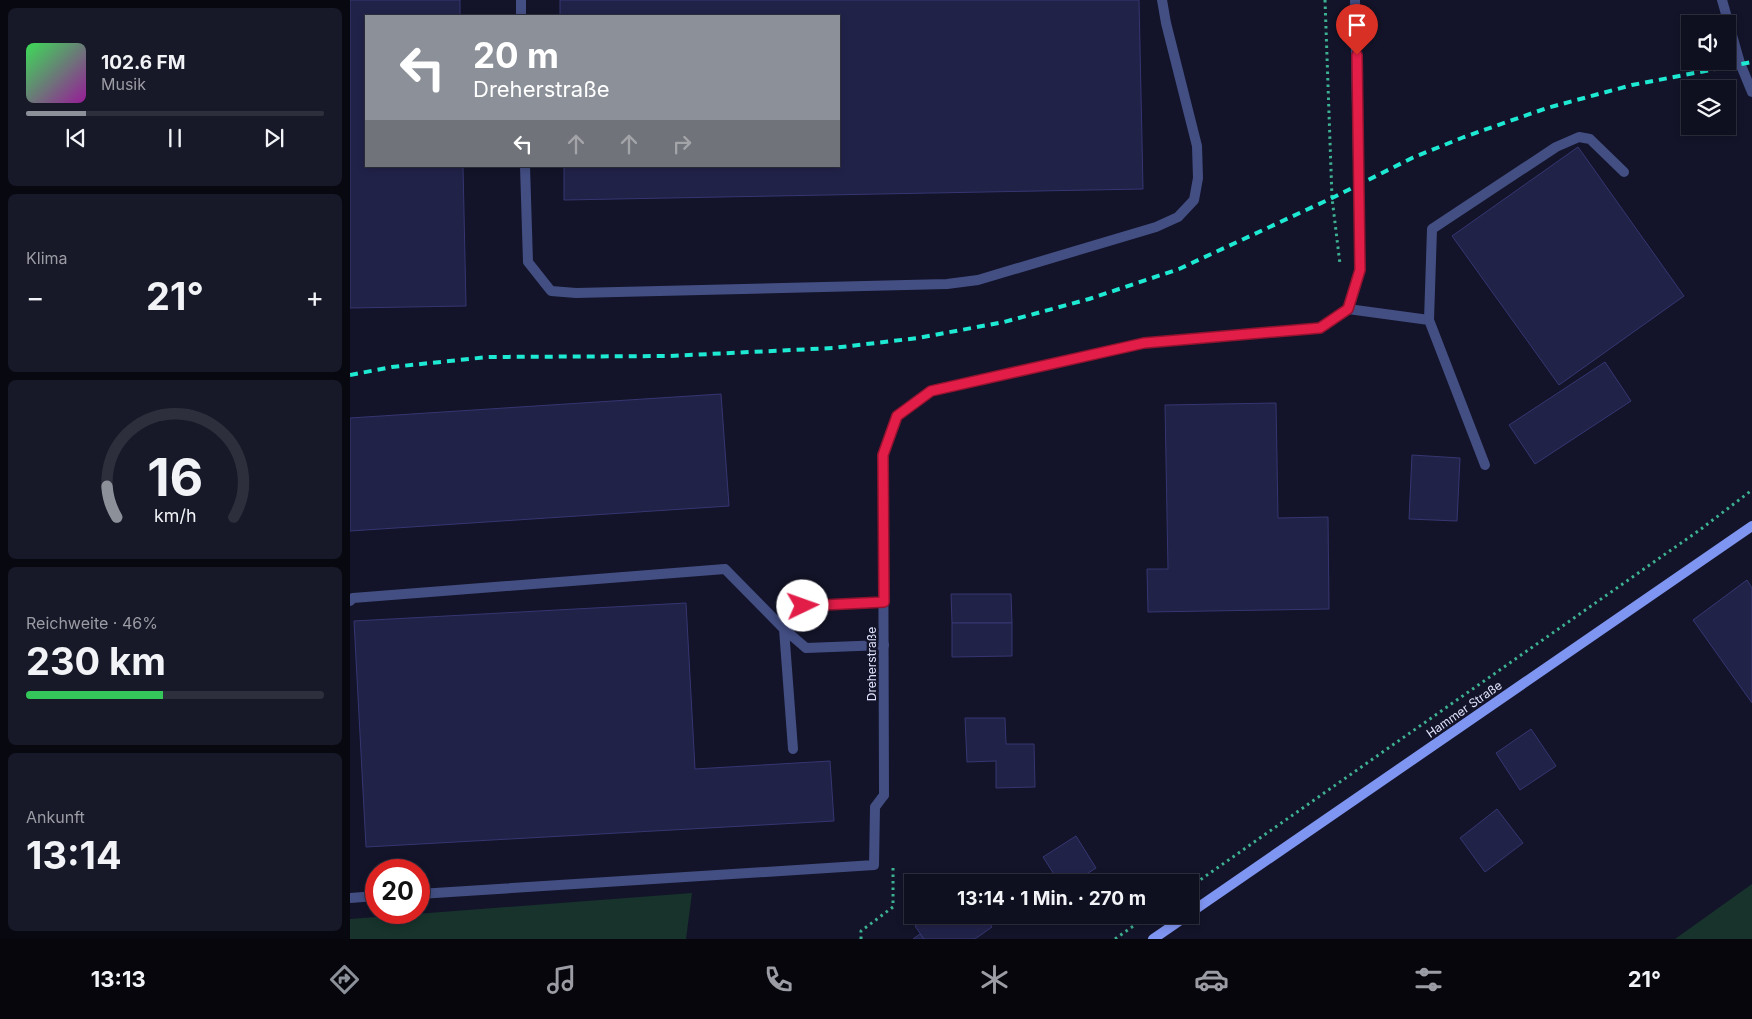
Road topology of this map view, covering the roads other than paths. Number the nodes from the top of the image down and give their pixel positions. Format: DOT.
graph roads {
  1 [pos="521,0"];
  2 [pos="1162,0"];
  3 [pos="1355,0"];
  4 [pos="1722,0"];
  5 [pos="521,15"];
  6 [pos="1752,92"];
  7 [pos="525,167"];
  8 [pos="1624,172"];
  9 [pos="1348,309"];
  10 [pos="1429,320"];
  11 [pos="1485,465"];
  12 [pos="1752,526"];
  13 [pos="350,601"];
  14 [pos="884,602"];
  15 [pos="784,629"];
  16 [pos="884,645"];
  17 [pos="792,749"];
  18 [pos="430,893"];
  19 [pos="365,897"];
  20 [pos="350,898"];
  21 [pos="1199,907"];
  22 [pos="1175,924"];
  23 [pos="1153,939"];
  1 -- 5 [label="street"];
  2 -- 7 [label="street"];
  3 -- 9 [label="street"];
  4 -- 6 [label="street"];
  8 -- 10 [label="street"];
  9 -- 10 [label="street"];
  9 -- 14 [label="street, Dreherstraße"];
  10 -- 11 [label="street"];
  12 -- 21 [label="main road, Hammer Straße"];
  13 -- 15 [label="street"];
  14 -- 15 [label="street"];
  14 -- 16 [label="street, Dreherstraße"];
  15 -- 16 [label="street"];
  15 -- 17 [label="street"];
  16 -- 18 [label="street, Dreherstraße"];
  19 -- 20 [label="street"];
  22 -- 23 [label="main road, Hammer Straße"];
}
